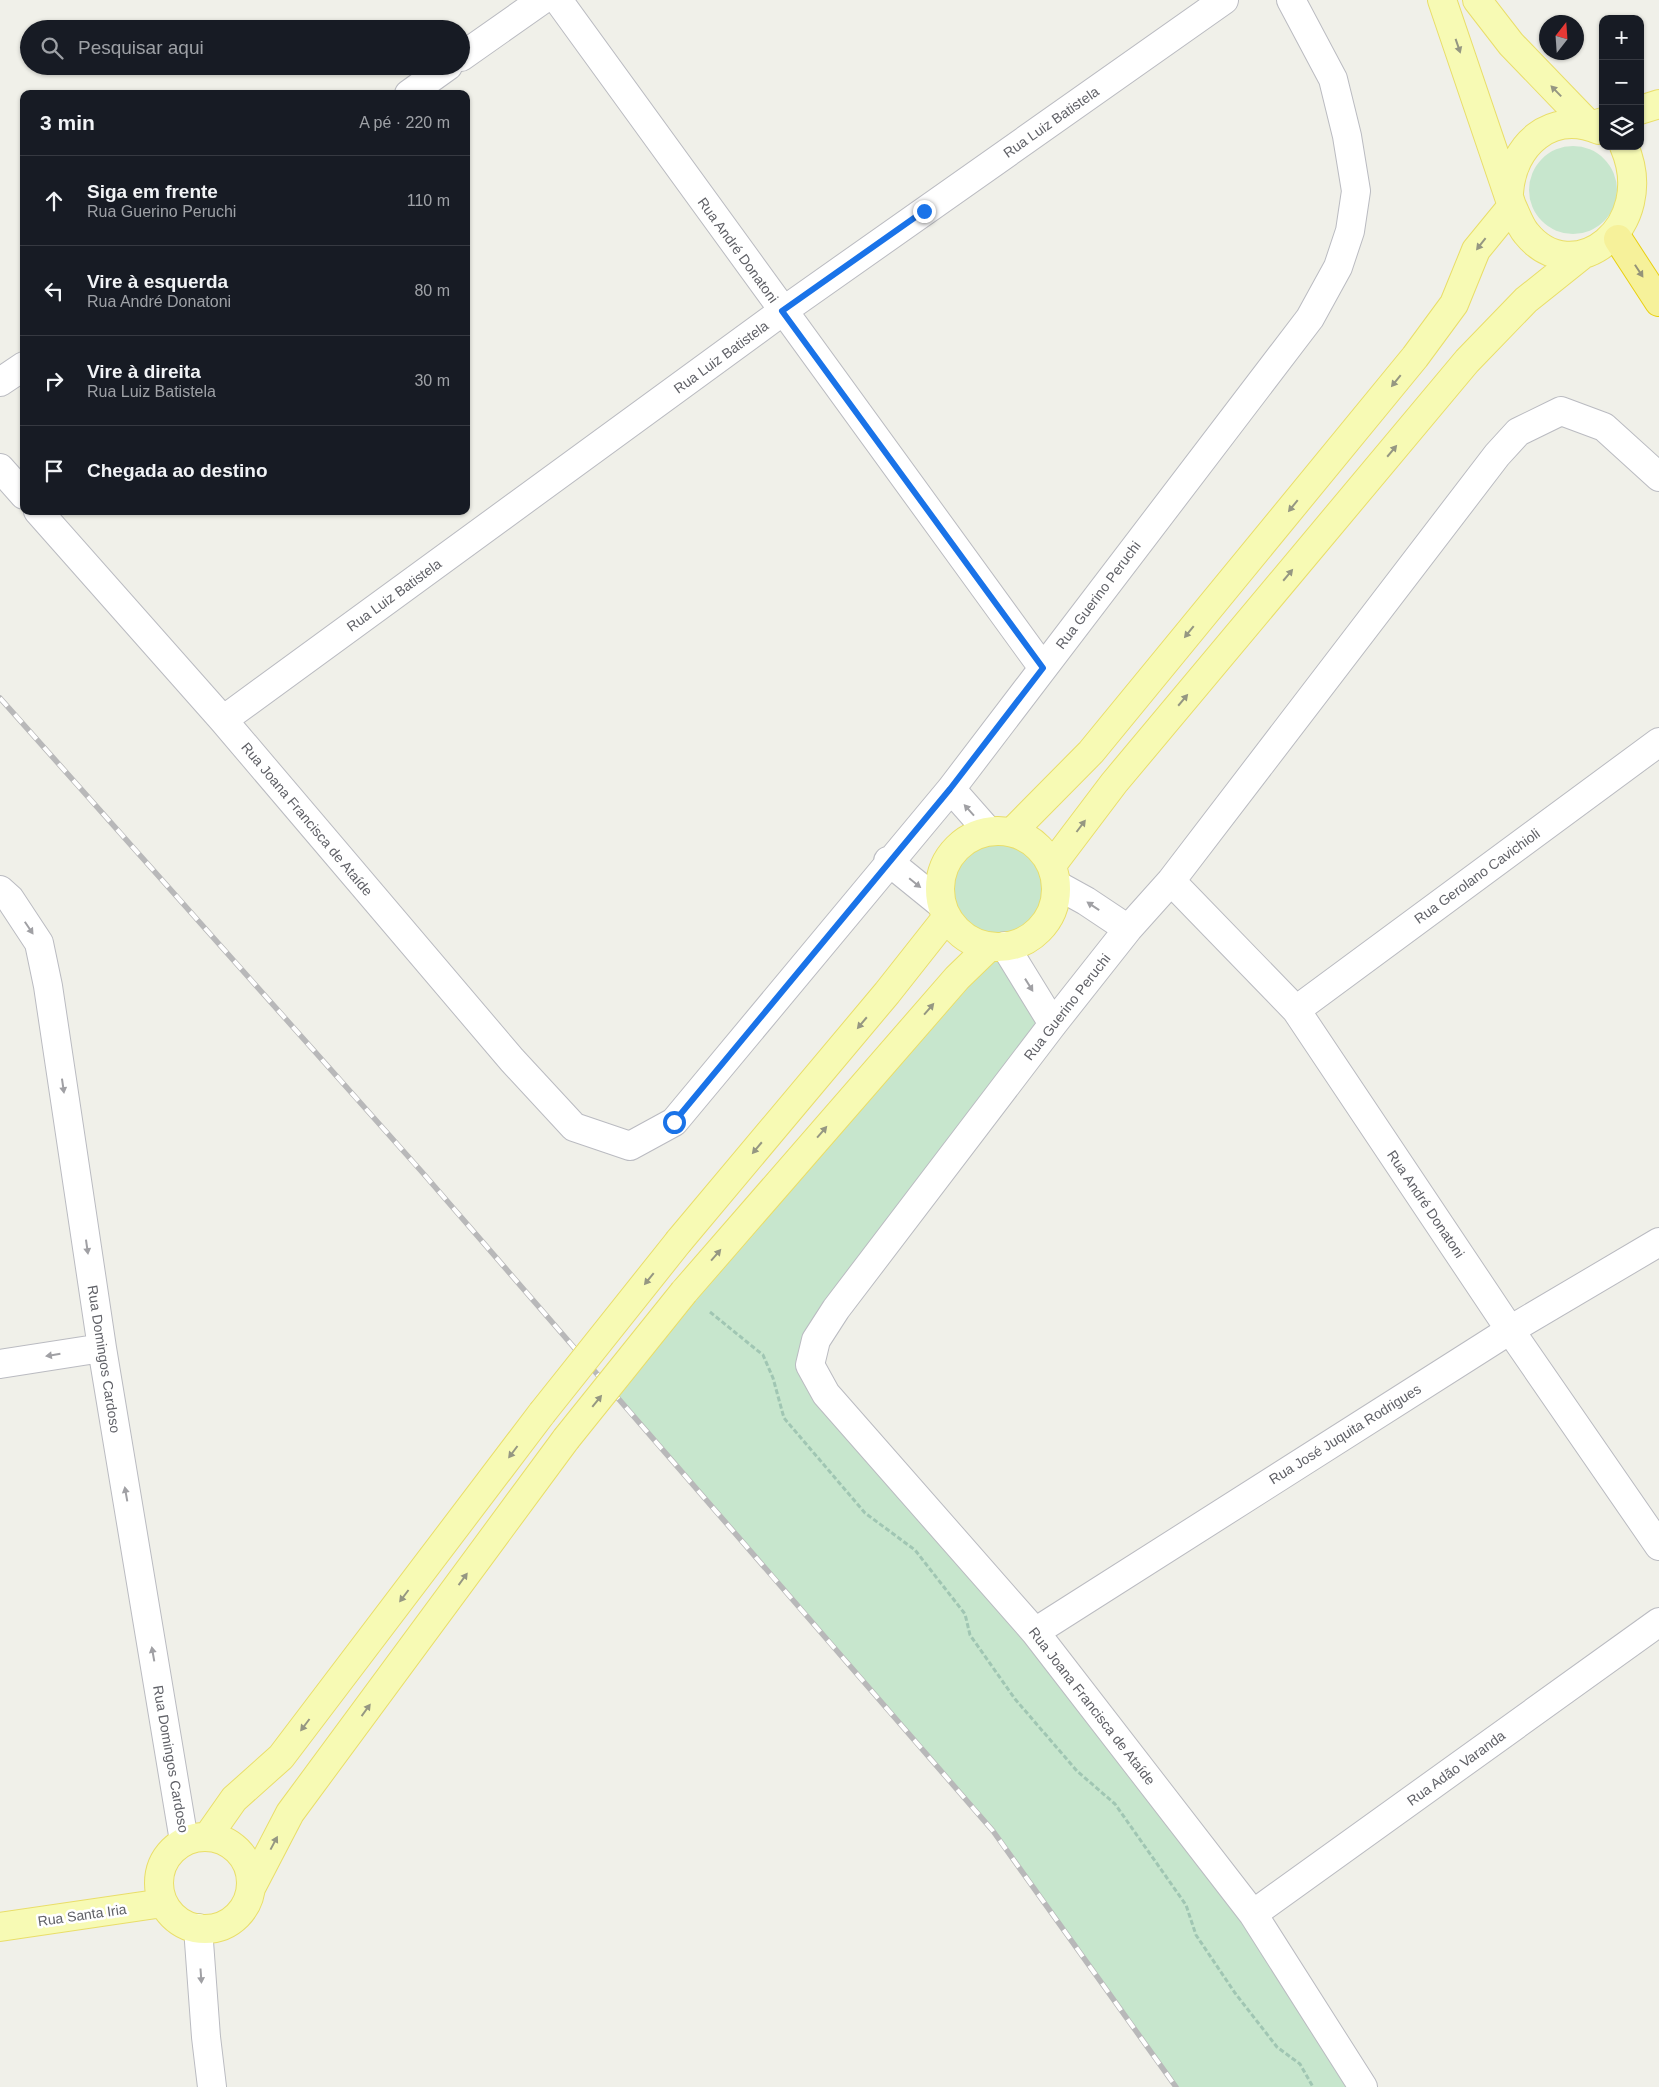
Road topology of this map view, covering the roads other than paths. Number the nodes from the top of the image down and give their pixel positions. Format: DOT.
graph roads {
  1 [pos="542,0"];
  2 [pos="558,0"];
  3 [pos="1224,0"];
  4 [pos="1291,0"];
  5 [pos="1442,0"];
  6 [pos="1477,0"];
  7 [pos="470,51"];
  8 [pos="435,75"];
  9 [pos="415,90"];
  10 [pos="1659,104"];
  11 [pos="1644,109"];
  12 [pos="1598,126"];
  13 [pos="1627,150"];
  14 [pos="1510,201"];
  15 [pos="1618,239"];
  16 [pos="1581,256"];
  17 [pos="1659,302"];
  18 [pos="782,311"];
  19 [pos="20,369"];
  20 [pos="0,382"];
  21 [pos="0,468"];
  22 [pos="1659,477"];
  23 [pos="20,490"];
  24 [pos="42,515"];
  25 [pos="1043,668"];
  26 [pos="223,720"];
  27 [pos="1659,742"];
  28 [pos="950,789"];
  29 [pos="1000,832"];
  30 [pos="888,861"];
  31 [pos="1054,875"];
  32 [pos="1171,881"];
  33 [pos="0,890"];
  34 [pos="944,911"];
  35 [pos="1128,929"];
  36 [pos="997,946"];
  37 [pos="1296,1010"];
  38 [pos="1053,1024"];
  39 [pos="574,1127"];
  40 [pos="1659,1242"];
  41 [pos="1510,1330"];
  42 [pos="816,1340"];
  43 [pos="102,1348"];
  44 [pos="0,1364"];
  45 [pos="1659,1546"];
  46 [pos="1659,1622"];
  47 [pos="1035,1632"];
  48 [pos="196,1838"];
  49 [pos="252,1886"];
  50 [pos="163,1903"];
  51 [pos="1253,1914"];
  52 [pos="0,1927"];
  53 [pos="198,1928"];
  54 [pos="212,2087"];
  55 [pos="1363,2087"];
  1 -- 7 [label="street"];
  2 -- 18 [label="street, Rua André Donatoni"];
  3 -- 18 [label="street, Rua Luiz Batistela"];
  4 -- 25 [label="street, Rua Guerino Peruchi"];
  5 -- 14 [label="main road, one-way"];
  12 -- 6 [label="main road, one-way"];
  8 -- 9 [label="street"];
  10 -- 11 [label="main road"];
  12 -- 14 [label="main road"];
  13 -- 15 [label="main road"];
  14 -- 16 [label="main road"];
  14 -- 29 [label="main road, one-way"];
  15 -- 16 [label="main road"];
  15 -- 17 [label="highway, one-way"];
  31 -- 16 [label="main road, one-way"];
  18 -- 25 [label="street, Rua André Donatoni"];
  18 -- 26 [label="street, Rua Luiz Batistela"];
  19 -- 20 [label="street"];
  21 -- 23 [label="street"];
  22 -- 32 [label="street, Rua Guerino Peruchi"];
  24 -- 26 [label="street, Rua Joana Francisca de Ataíde"];
  25 -- 28 [label="street, Rua Guerino Peruchi"];
  26 -- 39 [label="street, Rua Joana Francisca de Ataíde"];
  27 -- 37 [label="street, Rua Gerolano Cavichioli"];
  29 -- 28 [label="street, one-way"];
  28 -- 30 [label="street, Rua Guerino Peruchi"];
  29 -- 31 [label="main road"];
  29 -- 34 [label="main road"];
  30 -- 34 [label="street, one-way"];
  30 -- 39 [label="street, Rua Guerino Peruchi"];
  35 -- 31 [label="street, one-way"];
  31 -- 36 [label="main road"];
  32 -- 35 [label="street, Rua Guerino Peruchi"];
  32 -- 37 [label="street, Rua André Donatoni"];
  33 -- 43 [label="street, Rua Domingos Cardoso, one-way"];
  34 -- 36 [label="main road"];
  34 -- 48 [label="main road, one-way, bridge"];
  35 -- 38 [label="street, Rua Guerino Peruchi"];
  36 -- 38 [label="street, one-way"];
  49 -- 36 [label="main road, one-way, bridge"];
  37 -- 41 [label="street, Rua André Donatoni"];
  38 -- 42 [label="street, Rua Guerino Peruchi"];
  40 -- 41 [label="street, Rua José Juquita Rodrigues"];
  41 -- 45 [label="street, Rua André Donatoni"];
  41 -- 47 [label="street, Rua José Juquita Rodrigues"];
  42 -- 47 [label="street, Rua Joana Francisca de Ataíde"];
  43 -- 44 [label="street, one-way"];
  48 -- 43 [label="street, Rua Domingos Cardoso, one-way"];
  46 -- 51 [label="street, Rua Adão Varanda"];
  47 -- 51 [label="street, Rua Joana Francisca de Ataíde"];
  48 -- 49 [label="main road"];
  48 -- 50 [label="main road"];
  49 -- 53 [label="main road"];
  50 -- 52 [label="main road, Rua Santa Iria"];
  50 -- 53 [label="main road"];
  51 -- 55 [label="street, Rua Joana Francisca de Ataíde"];
  53 -- 54 [label="street, one-way"];
}
